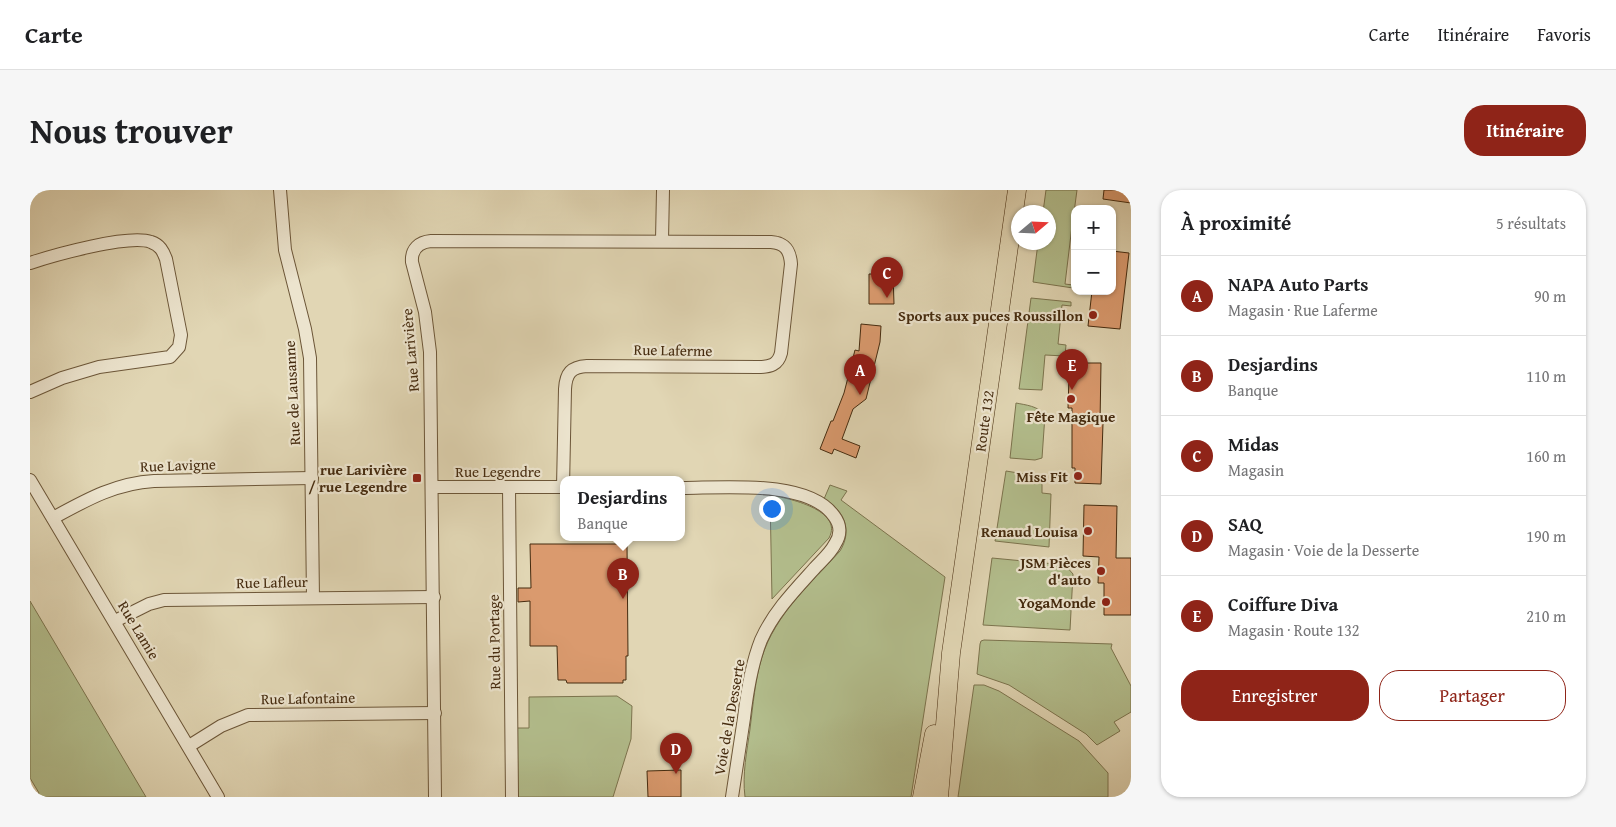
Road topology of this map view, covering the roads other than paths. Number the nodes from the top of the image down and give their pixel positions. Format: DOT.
graph roads {
  1 [pos="280,190"];
  2 [pos="663,190"];
  3 [pos="1017,190"];
  4 [pos="662,240"];
  5 [pos="787,248"];
  6 [pos="30,263"];
  7 [pos="30,392"];
  8 [pos="564,476"];
  9 [pos="312,478"];
  10 [pos="30,480"];
  11 [pos="432,487"];
  12 [pos="509,487"];
  13 [pos="560,487"];
  14 [pos="685,488"];
  15 [pos="53,518"];
  16 [pos="434,597"];
  17 [pos="313,598"];
  18 [pos="115,621"];
  19 [pos="951,653"];
  20 [pos="435,712"];
  21 [pos="189,746"];
  22 [pos="734,794"];
  23 [pos="218,797"];
  24 [pos="435,797"];
  25 [pos="512,797"];
  26 [pos="922,797"];
  27 [pos="939,797"];
  1 -- 9 [label="street, Rue de Lausanne"];
  2 -- 4 [label="street"];
  3 -- 19 [label="highway, Route 132"];
  4 -- 5 [label="street, Rue Larivière"];
  4 -- 11 [label="street, Rue Larivière"];
  5 -- 8 [label="street, Rue Laferme"];
  6 -- 7 [label="street"];
  9 -- 15 [label="street, Rue Lavigne"];
  9 -- 17 [label="street, Rue de Lausanne"];
  10 -- 15 [label="street, Rue Lamie"];
  11 -- 12 [label="street, Rue Legendre"];
  11 -- 16 [label="street, Rue Larivière"];
  12 -- 13 [label="street, Rue Legendre"];
  12 -- 25 [label="street, Rue du Portage"];
  14 -- 22 [label="street, Voie de la Desserte"];
  15 -- 18 [label="street, Rue Lamie"];
  16 -- 17 [label="street, Rue Lafleur"];
  16 -- 20 [label="street, Rue Larivière"];
  17 -- 18 [label="street, Rue Lafleur"];
  18 -- 21 [label="street, Rue Lamie"];
  19 -- 26 [label="highway, Route 132"];
  19 -- 27 [label="highway, Route 132"];
  20 -- 21 [label="street, Rue Lafontaine"];
  20 -- 24 [label="street, Rue Larivière"];
  21 -- 23 [label="street, Rue Lamie"];
}
